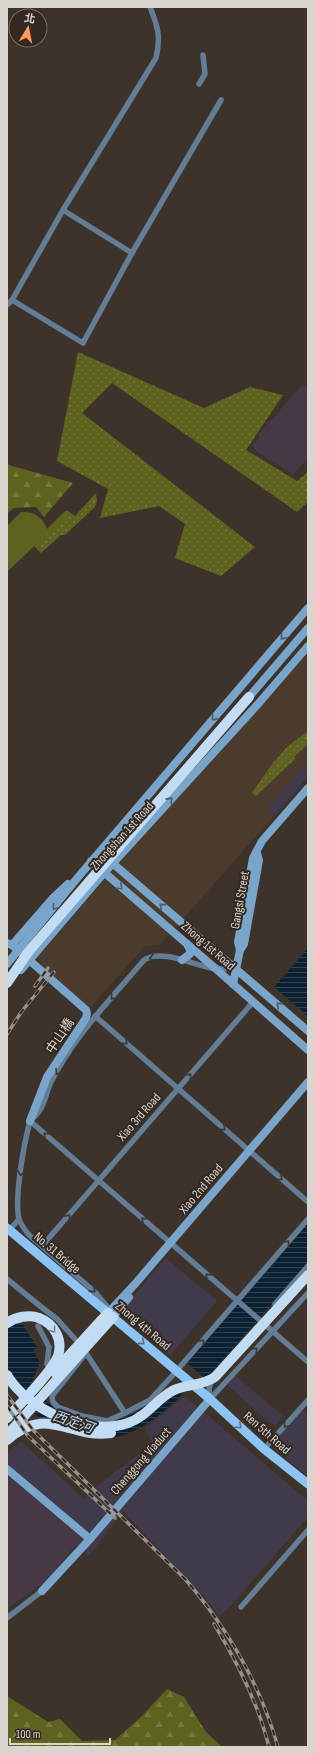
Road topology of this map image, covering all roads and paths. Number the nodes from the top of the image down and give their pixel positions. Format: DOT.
graph roads {
  1 [pos="150,7"];
  2 [pos="203,54"];
  3 [pos="199,84"];
  4 [pos="221,100"];
  5 [pos="63,210"];
  6 [pos="132,253"];
  7 [pos="12,300"];
  8 [pos="7,305"];
  9 [pos="308,608"];
  10 [pos="308,628"];
  11 [pos="308,646"];
  12 [pos="239,688"];
  13 [pos="249,697"];
  14 [pos="258,704"];
  15 [pos="308,788"];
  16 [pos="100,852"];
  17 [pos="91,861"];
  18 [pos="113,863"];
  19 [pos="104,873"];
  20 [pos="78,876"];
  21 [pos="10,944"];
  22 [pos="187,944"];
  23 [pos="182,960"];
  24 [pos="7,964"];
  25 [pos="236,968"];
  26 [pos="216,969"];
  27 [pos="7,984"];
  28 [pos="233,984"];
  29 [pos="253,1002"];
  30 [pos="95,1016"];
  31 [pos="308,1031"];
  32 [pos="308,1050"];
  33 [pos="308,1082"];
  34 [pos="178,1089"];
  35 [pos="308,1089"];
  36 [pos="30,1121"];
  37 [pos="250,1152"];
  38 [pos="99,1181"];
  39 [pos="308,1202"];
  40 [pos="19,1219"];
  41 [pos="308,1219"];
  42 [pos="7,1228"];
  43 [pos="7,1234"];
  44 [pos="172,1244"];
  45 [pos="42,1246"];
  46 [pos="308,1266"];
  47 [pos="308,1275"];
  48 [pos="7,1279"];
  49 [pos="308,1280"];
  50 [pos="308,1293"];
  51 [pos="91,1298"];
  52 [pos="238,1301"];
  53 [pos="110,1313"];
  54 [pos="260,1321"];
  55 [pos="7,1323"];
  56 [pos="100,1325"];
  57 [pos="38,1326"];
  58 [pos="272,1331"];
  59 [pos="75,1340"];
  60 [pos="308,1362"];
  61 [pos="47,1364"];
  62 [pos="176,1374"];
  63 [pos="7,1375"];
  64 [pos="210,1399"];
  65 [pos="308,1400"];
  66 [pos="125,1413"];
  67 [pos="7,1418"];
  68 [pos="7,1425"];
  69 [pos="7,1435"];
  70 [pos="7,1440"];
  71 [pos="264,1449"];
  72 [pos="7,1469"];
  73 [pos="308,1484"];
  74 [pos="308,1530"];
  75 [pos="90,1539"];
  76 [pos="42,1591"];
  77 [pos="240,1607"];
  78 [pos="7,1618"];
  1 -- 5 [label="street"];
  2 -- 3 [label="street"];
  4 -- 6 [label="street"];
  5 -- 6 [label="street"];
  5 -- 7 [label="street"];
  6 -- 7 [label="street"];
  7 -- 8 [label="street"];
  9 -- 12 [label="street, Zhongshan 1st Road, one-way"];
  10 -- 13 [label="street"];
  11 -- 14 [label="street, Zhongshan 1st Road"];
  12 -- 13 [label="street"];
  12 -- 16 [label="street, Zhongshan 1st Road, one-way"];
  13 -- 14 [label="street"];
  13 -- 27 [label="highway"];
  18 -- 14 [label="street, Zhongshan 1st Road, one-way"];
  15 -- 25 [label="street, Gangsi Street"];
  16 -- 17 [label="street, Zhongshan 1st Road"];
  16 -- 18 [label="street, Zhong 1st Road"];
  17 -- 19 [label="street, Zhong 1st Road"];
  17 -- 20 [label="street, Zhongshan 1st Road"];
  18 -- 19 [label="street, Zhongshan 1st Road"];
  25 -- 18 [label="street, Zhong 1st Road, one-way"];
  19 -- 22 [label="street, Zhong 1st Road, one-way"];
  19 -- 27 [label="street, Zhongshan 1st Road"];
  20 -- 21 [label="street"];
  20 -- 24 [label="street, Zhongshan 1st Road, one-way"];
  21 -- 36 [label="street, 中山橋"];
  22 -- 23 [label="street"];
  22 -- 26 [label="street, Zhong 1st Road"];
  23 -- 26 [label="street"];
  23 -- 30 [label="street, one-way"];
  25 -- 26 [label="street"];
  25 -- 28 [label="street, Gangsi Street"];
  31 -- 25 [label="street, Zhong 1st Road, one-way"];
  26 -- 28 [label="street, Zhong 1st Road"];
  28 -- 29 [label="street, Zhong 1st Road"];
  29 -- 32 [label="street, Zhong 1st Road"];
  34 -- 29 [label="street, Xiao 3rd Road, one-way"];
  30 -- 34 [label="street, one-way"];
  30 -- 36 [label="street, one-way"];
  33 -- 37 [label="street, Xiao 2nd Road"];
  34 -- 37 [label="street, one-way"];
  34 -- 38 [label="street, Xiao 3rd Road"];
  35 -- 37 [label="street, Xiao 2nd Road"];
  38 -- 36 [label="street, one-way"];
  36 -- 40 [label="street, one-way"];
  37 -- 39 [label="street, one-way"];
  37 -- 44 [label="street, Xiao 2nd Road"];
  44 -- 38 [label="street, one-way"];
  45 -- 38 [label="street, Xiao 3rd Road, one-way"];
  40 -- 43 [label="street"];
  40 -- 45 [label="street"];
  52 -- 41 [label="street, one-way"];
  42 -- 51 [label="main road, No. 31 Bridge"];
  52 -- 44 [label="street, one-way"];
  44 -- 53 [label="street, Xiao 2nd Road"];
  45 -- 53 [label="street, one-way"];
  46 -- 54 [label="street"];
  47 -- 63 [label="highway"];
  48 -- 59 [label="street"];
  49 -- 70 [label="highway"];
  50 -- 58 [label="street"];
  51 -- 53 [label="main road, Zhong 4th Road"];
  52 -- 54 [label="street"];
  62 -- 52 [label="street, one-way"];
  53 -- 56 [label="highway"];
  53 -- 62 [label="main road, Zhong 4th Road, one-way"];
  54 -- 58 [label="street"];
  54 -- 64 [label="street"];
  55 -- 67 [label="highway, one-way"];
  56 -- 68 [label="highway"];
  56 -- 69 [label="highway"];
  57 -- 61 [label="street"];
  58 -- 60 [label="street"];
  64 -- 58 [label="street, one-way"];
  62 -- 64 [label="main road, Zhong 4th Road"];
  62 -- 66 [label="street"];
  64 -- 71 [label="main road, Ren 5th Road, one-way"];
  64 -- 75 [label="street, Chenggong Viaduct"];
  65 -- 71 [label="street, one-way"];
  66 -- 66 [label="street"];
  71 -- 73 [label="main road, Ren 5th Road"];
  72 -- 75 [label="street"];
  74 -- 77 [label="street"];
  75 -- 76 [label="street, Chenggong Viaduct"];
  76 -- 78 [label="street"];
}
